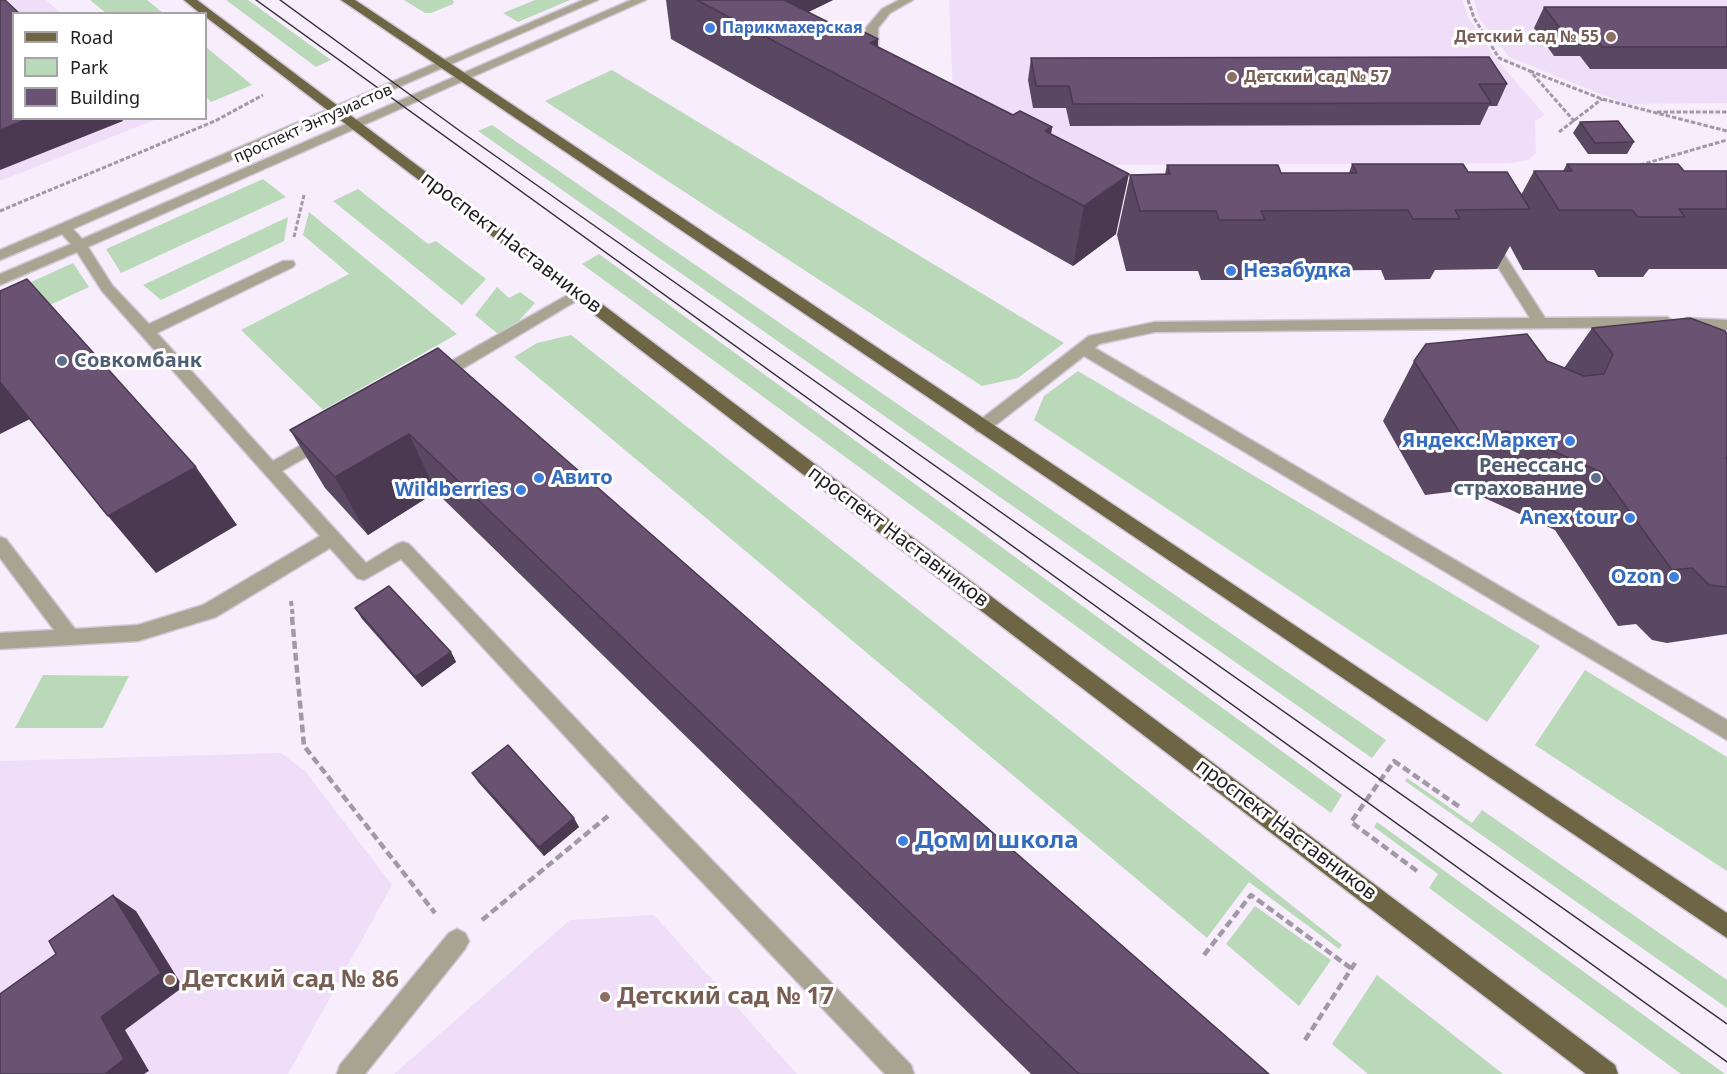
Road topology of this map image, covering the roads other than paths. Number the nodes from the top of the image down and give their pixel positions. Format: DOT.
graph roads {
  1 [pos="190,0"];
  2 [pos="347,0"];
  3 [pos="592,0"];
  4 [pos="640,0"];
  5 [pos="907,0"];
  6 [pos="206,12"];
  7 [pos="207,13"];
  8 [pos="443,64"];
  9 [pos="888,68"];
  10 [pos="463,78"];
  11 [pos="335,110"];
  12 [pos="355,125"];
  13 [pos="1478,222"];
  14 [pos="64,227"];
  15 [pos="80,245"];
  16 [pos="0,255"];
  17 [pos="288,264"];
  18 [pos="0,280"];
  19 [pos="578,294"];
  20 [pos="1540,322"];
  21 [pos="1687,322"];
  22 [pos="1727,325"];
  23 [pos="146,332"];
  24 [pos="1703,340"];
  25 [pos="1085,349"];
  26 [pos="425,383"];
  27 [pos="982,427"];
  28 [pos="342,429"];
  29 [pos="270,470"];
  30 [pos="332,538"];
  31 [pos="0,544"];
  32 [pos="71,638"];
  33 [pos="0,641"];
  34 [pos="1727,731"];
  35 [pos="1727,927"];
  36 [pos="457,941"];
  37 [pos="349,1074"];
  38 [pos="902,1074"];
  39 [pos="1606,1074"];
  1 -- 6 [label="main road, проспект Наставников"];
  2 -- 8 [label="main road"];
  3 -- 8 [label="street, проспект Энтузиастов"];
  4 -- 10 [label="street, проспект Энтузиастов"];
  5 -- 9 [label="street"];
  7 -- 11 [label="main road, проспект Наставников"];
  8 -- 10 [label="main road"];
  8 -- 11 [label="street, проспект Энтузиастов"];
  10 -- 12 [label="street, проспект Энтузиастов"];
  10 -- 27 [label="main road"];
  11 -- 12 [label="main road, проспект Наставников"];
  11 -- 14 [label="street, проспект Энтузиастов"];
  12 -- 15 [label="street, проспект Энтузиастов"];
  12 -- 19 [label="main road, проспект Наставников"];
  13 -- 20 [label="street"];
  14 -- 15 [label="street"];
  14 -- 16 [label="street, проспект Энтузиастов"];
  15 -- 18 [label="street, проспект Энтузиастов"];
  15 -- 23 [label="street"];
  17 -- 23 [label="street"];
  19 -- 26 [label="street"];
  19 -- 39 [label="main road, проспект Наставников"];
  20 -- 21 [label="street"];
  20 -- 25 [label="street"];
  21 -- 22 [label="street"];
  21 -- 24 [label="street"];
  23 -- 29 [label="street"];
  25 -- 27 [label="street"];
  25 -- 34 [label="street"];
  27 -- 35 [label="main road"];
  28 -- 29 [label="street"];
  29 -- 30 [label="street"];
  30 -- 32 [label="street"];
  30 -- 38 [label="street"];
  31 -- 32 [label="street"];
  32 -- 33 [label="street"];
  36 -- 37 [label="street"];
}
